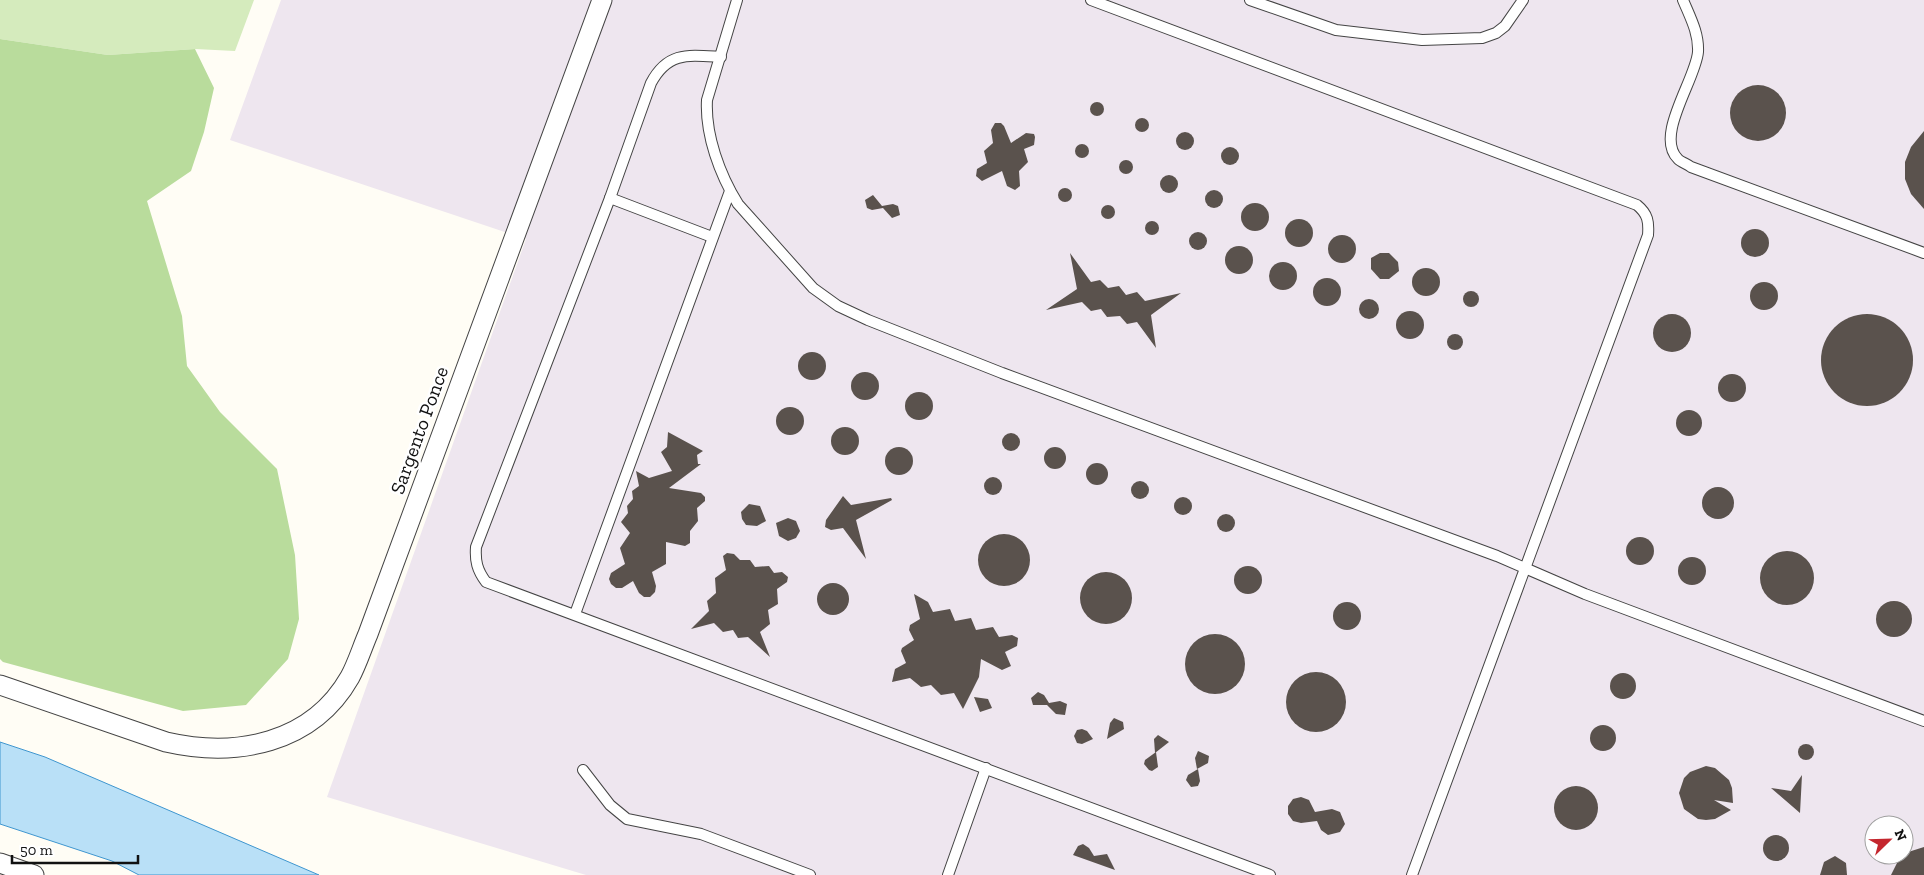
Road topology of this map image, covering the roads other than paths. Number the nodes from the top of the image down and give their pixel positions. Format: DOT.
graph roads {
  1 [pos="602,0"];
  2 [pos="737,0"];
  3 [pos="1091,0"];
  4 [pos="1250,0"];
  5 [pos="1523,0"];
  6 [pos="1683,0"];
  7 [pos="721,57"];
  8 [pos="730,191"];
  9 [pos="610,198"];
  10 [pos="712,237"];
  11 [pos="1924,253"];
  12 [pos="1525,568"];
  13 [pos="575,614"];
  14 [pos="0,685"];
  15 [pos="1924,721"];
  16 [pos="986,768"];
  17 [pos="583,770"];
  18 [pos="0,863"];
  19 [pos="34,875"];
  20 [pos="810,875"];
  21 [pos="948,875"];
  22 [pos="1270,875"];
  23 [pos="1412,875"];
  1 -- 14 [label="street, Sargento Ponce"];
  2 -- 7 [label="lane"];
  3 -- 12 [label="lane"];
  4 -- 5 [label="lane"];
  6 -- 11 [label="lane"];
  7 -- 8 [label="lane"];
  7 -- 9 [label="lane"];
  8 -- 10 [label="lane"];
  8 -- 12 [label="lane"];
  9 -- 10 [label="lane"];
  9 -- 13 [label="lane"];
  10 -- 13 [label="lane"];
  12 -- 15 [label="lane"];
  12 -- 23 [label="lane"];
  13 -- 16 [label="lane"];
  16 -- 21 [label="lane"];
  16 -- 22 [label="lane"];
  17 -- 20 [label="lane"];
  18 -- 19 [label="street"];
}
